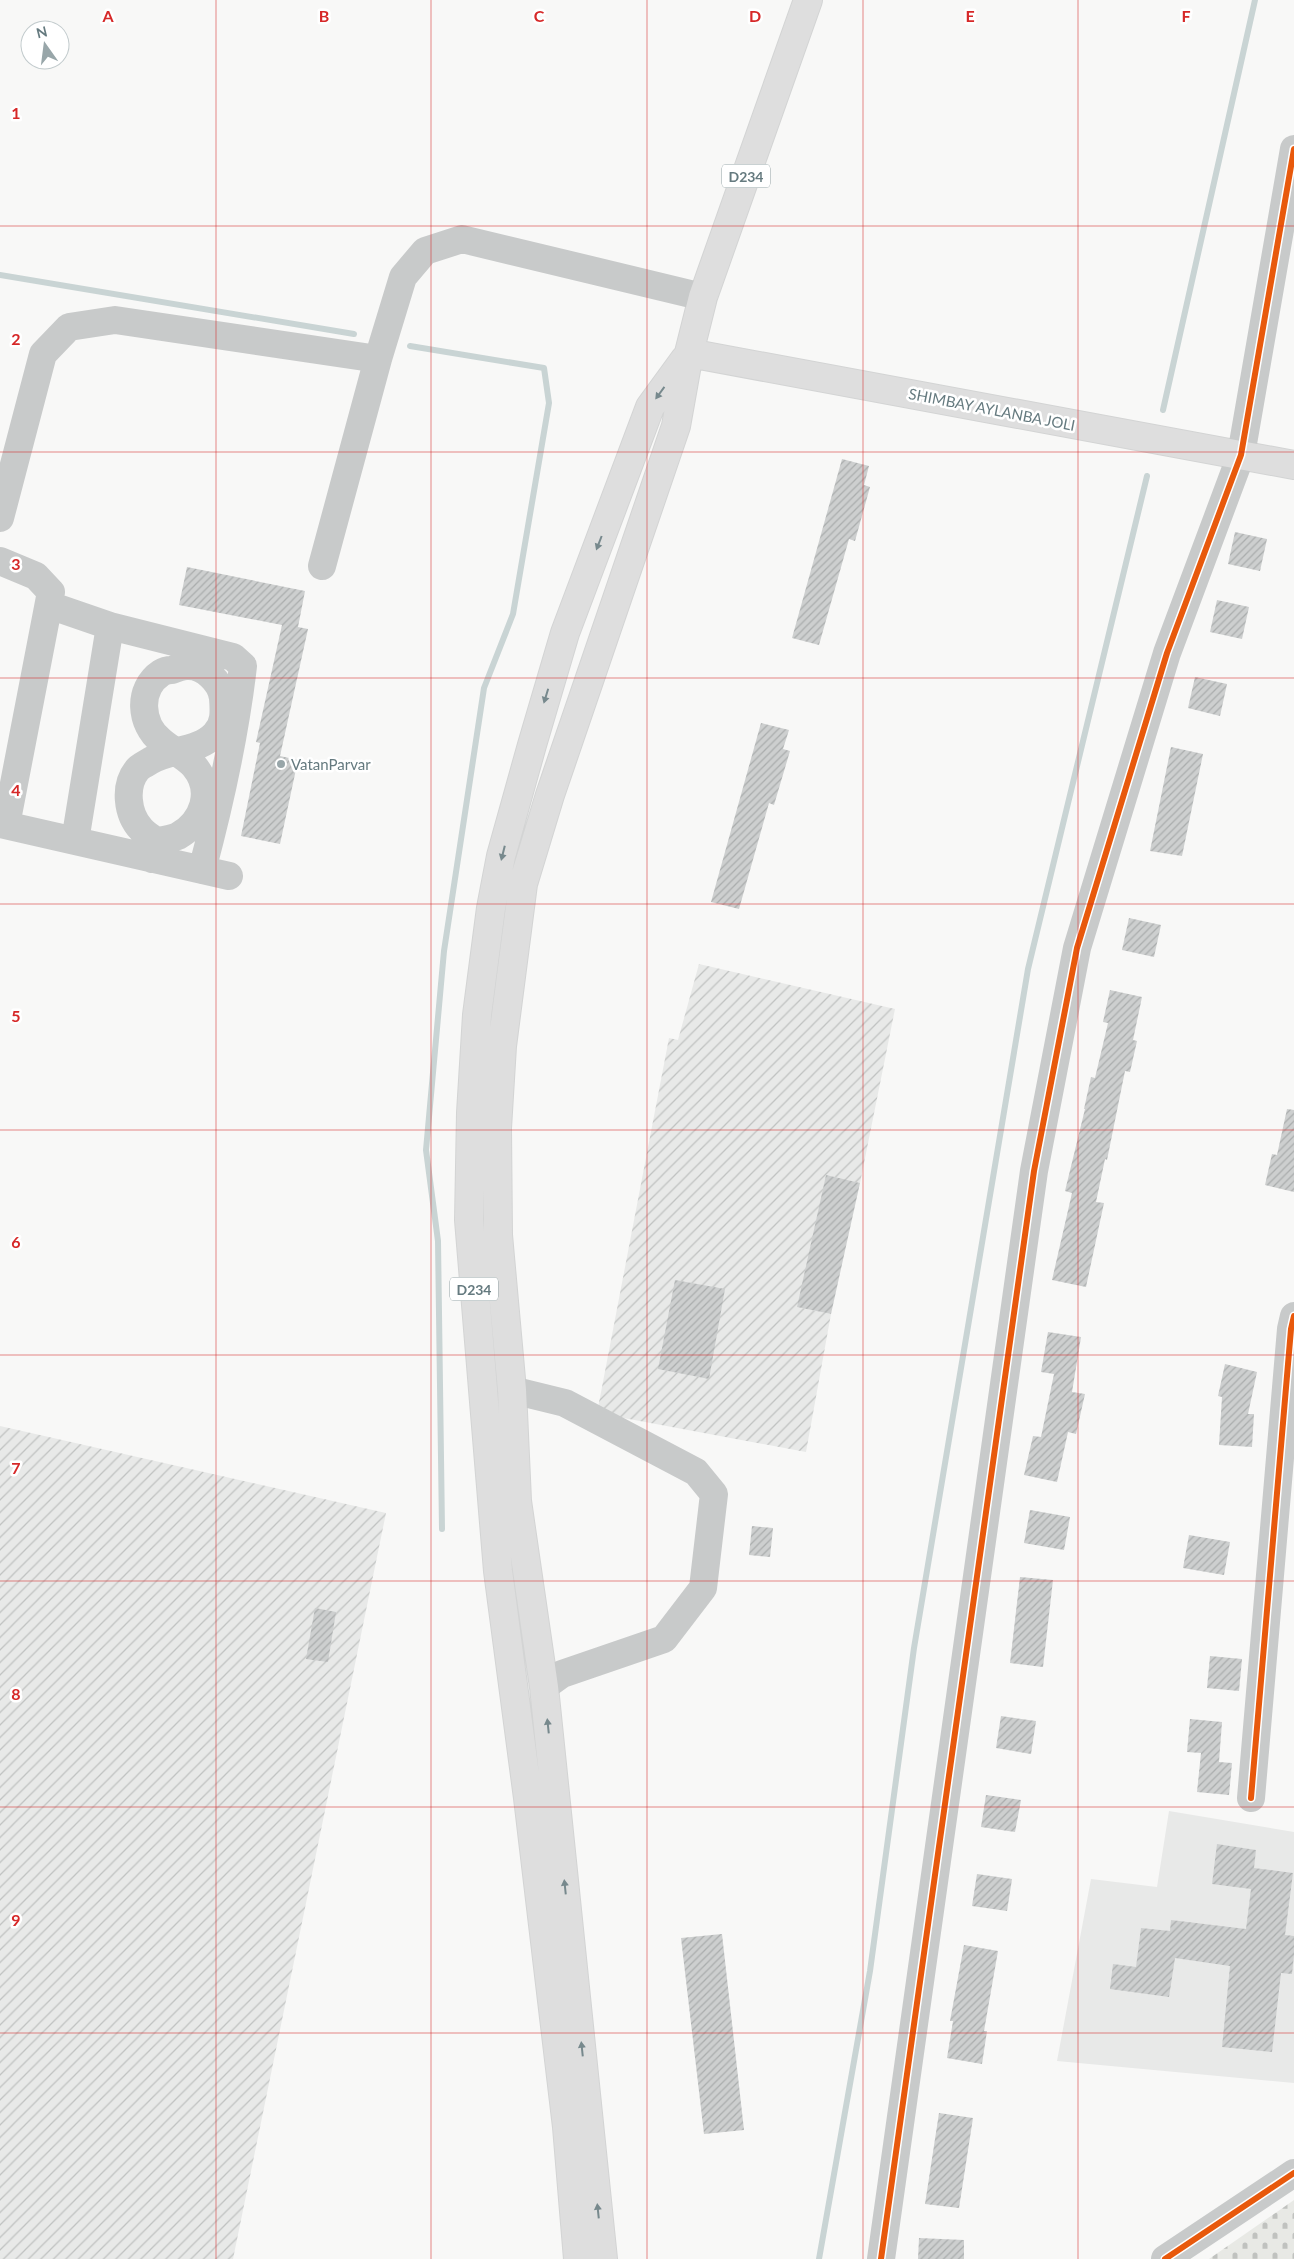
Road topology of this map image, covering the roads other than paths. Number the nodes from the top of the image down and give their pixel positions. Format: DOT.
graph roads {
  1 [pos="808,0"];
  2 [pos="1294,149"];
  3 [pos="704,297"];
  4 [pos="689,354"];
  5 [pos="378,359"];
  6 [pos="1241,455"];
  7 [pos="1294,465"];
  8 [pos="0,518"];
  9 [pos="0,561"];
  10 [pos="322,566"];
  11 [pos="49,605"];
  12 [pos="110,626"];
  13 [pos="3,825"];
  14 [pos="75,841"];
  15 [pos="154,850"];
  16 [pos="202,870"];
  17 [pos="229,876"];
  18 [pos="1294,1316"];
  19 [pos="512,1390"];
  20 [pos="544,1687"];
  21 [pos="1252,1798"];
  22 [pos="1294,2173"];
  23 [pos="578,2259"];
  24 [pos="603,2259"];
  25 [pos="881,2259"];
  26 [pos="1165,2259"];
  1 -- 3 [label="main road, D234"];
  2 -- 6 [label="street"];
  3 -- 4 [label="main road, D234"];
  3 -- 5 [label="street"];
  4 -- 6 [label="main road"];
  4 -- 19 [label="main road, D234"];
  4 -- 23 [label="main road, D234, one-way"];
  5 -- 8 [label="street"];
  5 -- 10 [label="street"];
  6 -- 7 [label="main road"];
  6 -- 25 [label="street"];
  9 -- 11 [label="street"];
  11 -- 12 [label="street"];
  11 -- 13 [label="street"];
  12 -- 14 [label="street"];
  12 -- 16 [label="street"];
  13 -- 14 [label="street"];
  14 -- 15 [label="street"];
  15 -- 15 [label="street"];
  15 -- 16 [label="street"];
  16 -- 17 [label="street"];
  18 -- 21 [label="street"];
  19 -- 20 [label="main road, D234"];
  19 -- 20 [label="street"];
  24 -- 20 [label="main road, D234, one-way"];
  22 -- 26 [label="street"];
}
